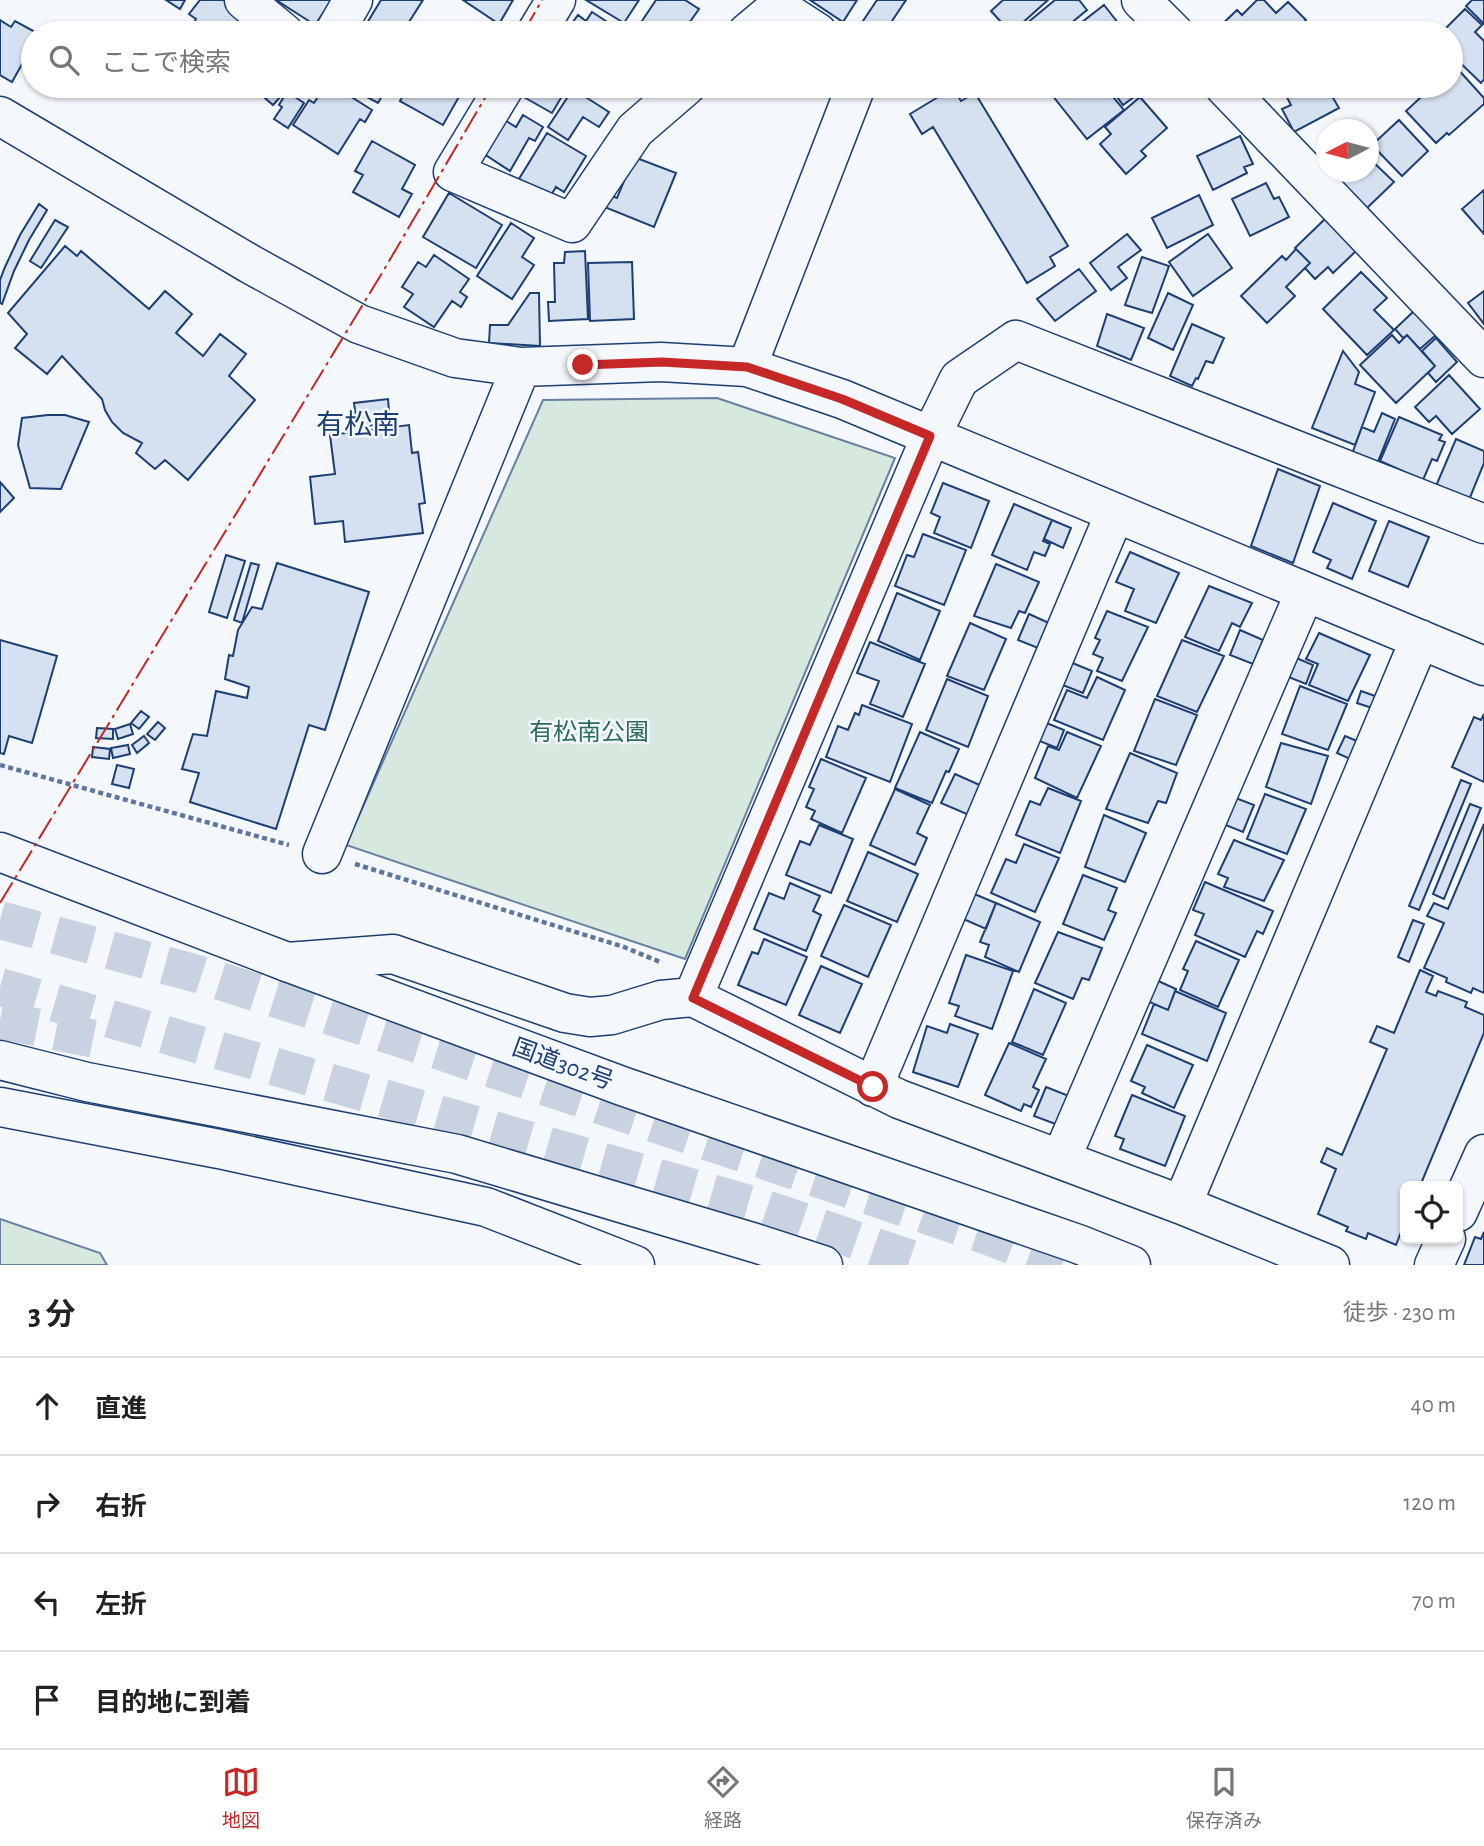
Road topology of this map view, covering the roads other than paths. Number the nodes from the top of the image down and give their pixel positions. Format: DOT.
graph roads {
  1 [pos="244,0"];
  2 [pos="353,0"];
  3 [pos="556,0"];
  4 [pos="1141,0"];
  5 [pos="780,3"];
  6 [pos="269,21"];
  7 [pos="341,21"];
  8 [pos="543,21"];
  9 [pos="760,21"];
  10 [pos="803,21"];
  11 [pos="1162,21"];
  12 [pos="498,98"];
  13 [pos="672,98"];
  14 [pos="851,98"];
  15 [pos="1235,98"];
  16 [pos="0,116"];
  17 [pos="1484,358"];
  18 [pos="521,367"];
  19 [pos="747,367"];
  20 [pos="930,436"];
  21 [pos="1115,513"];
  22 [pos="1484,524"];
  23 [pos="1305,592"];
  24 [pos="1420,639"];
  25 [pos="1484,666"];
  26 [pos="0,852"];
  27 [pos="322,854"];
  28 [pos="287,962"];
  29 [pos="693,998"];
  30 [pos="0,1060"];
  31 [pos="873,1087"];
  32 [pos="0,1107"];
  33 [pos="1061,1159"];
  34 [pos="1182,1205"];
  35 [pos="1246,1231"];
  36 [pos="1444,1244"];
  37 [pos="635,1265"];
  38 [pos="823,1265"];
  39 [pos="1131,1265"];
  40 [pos="1278,1265"];
  41 [pos="1330,1265"];
  42 [pos="1434,1265"];
  1 -- 6 [label="main road"];
  2 -- 7 [label="main road"];
  3 -- 8 [label="main road"];
  4 -- 11 [label="main road"];
  5 -- 9 [label="main road"];
  5 -- 10 [label="main road"];
  12 -- 13 [label="main road"];
  14 -- 19 [label="main road"];
  15 -- 17 [label="main road"];
  16 -- 18 [label="main road"];
  18 -- 19 [label="main road"];
  18 -- 27 [label="main road"];
  19 -- 20 [label="main road"];
  20 -- 21 [label="main road"];
  20 -- 22 [label="main road"];
  20 -- 29 [label="main road"];
  21 -- 23 [label="main road"];
  21 -- 31 [label="main road"];
  23 -- 24 [label="main road"];
  23 -- 33 [label="main road"];
  24 -- 25 [label="main road"];
  24 -- 34 [label="main road"];
  26 -- 28 [label="main road, 国道302号"];
  28 -- 29 [label="main road"];
  28 -- 39 [label="main road, 国道302号"];
  29 -- 31 [label="main road"];
  30 -- 38 [label="main road"];
  31 -- 33 [label="main road"];
  32 -- 37 [label="main road"];
  33 -- 34 [label="main road"];
  34 -- 35 [label="main road"];
  35 -- 40 [label="main road"];
  35 -- 41 [label="main road"];
  36 -- 42 [label="main road"];
}
